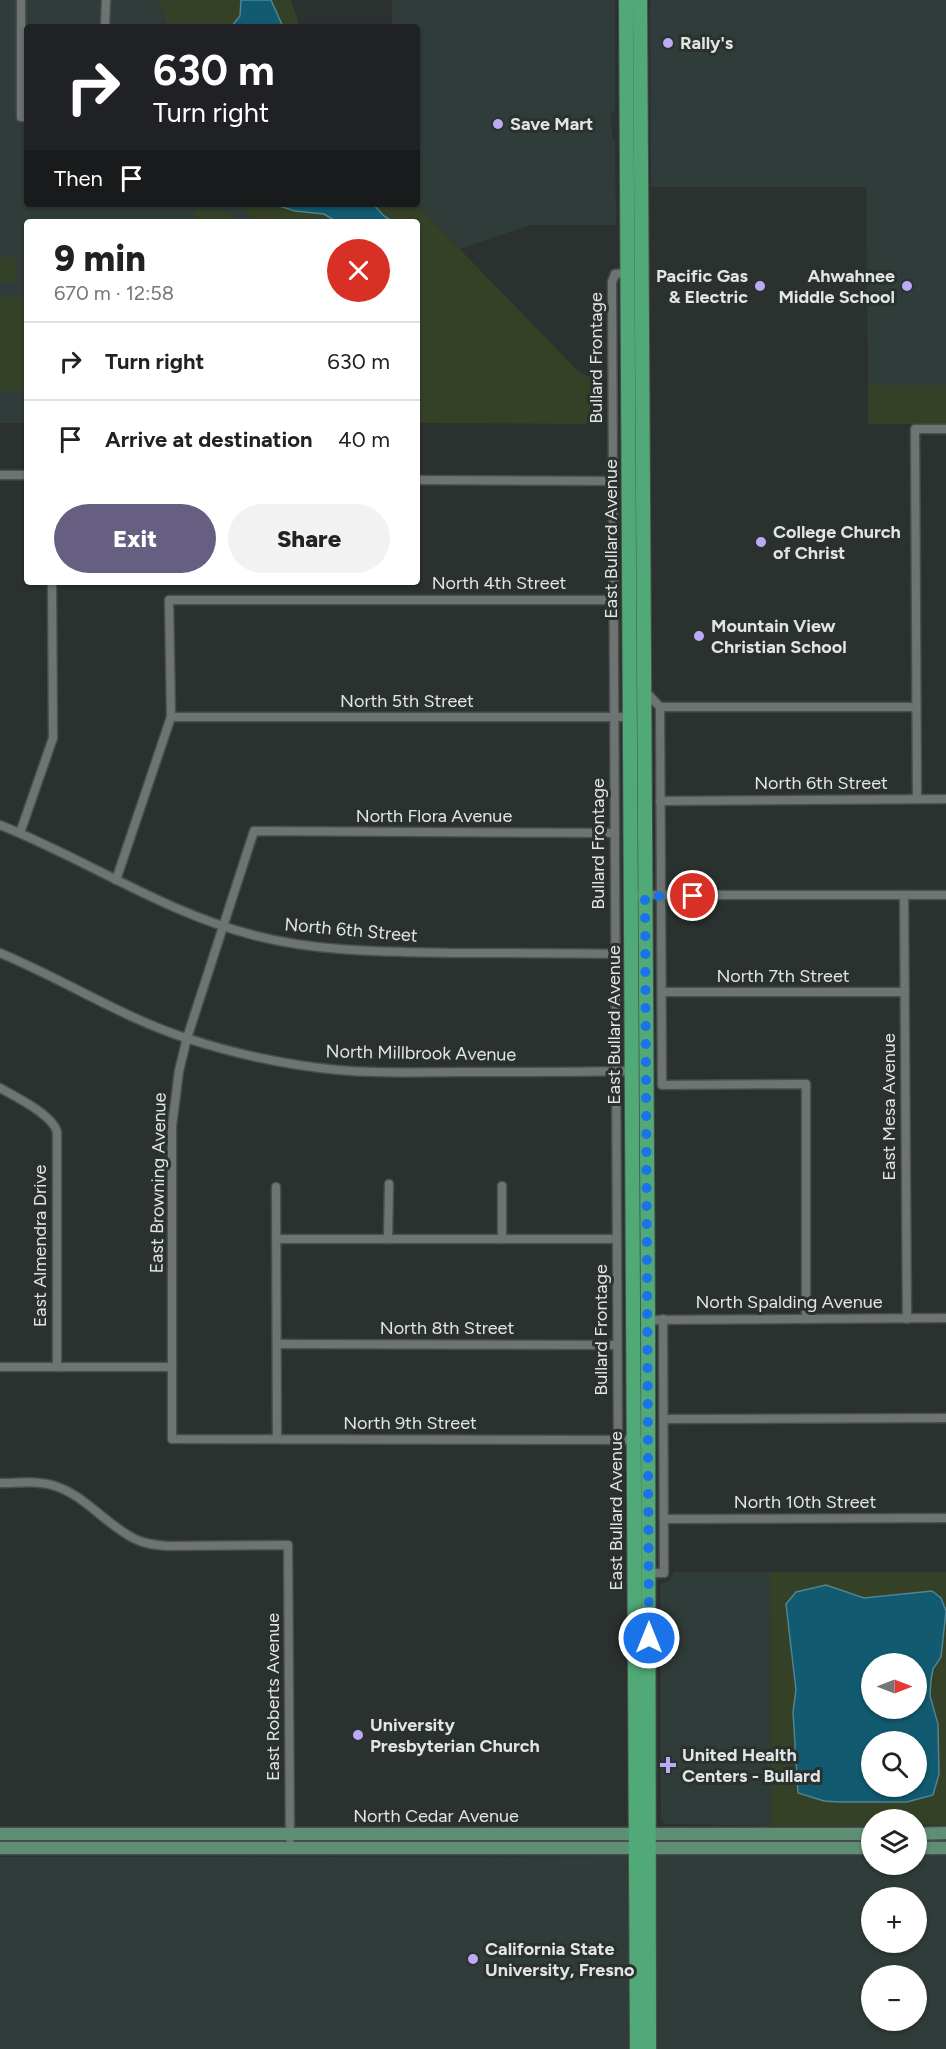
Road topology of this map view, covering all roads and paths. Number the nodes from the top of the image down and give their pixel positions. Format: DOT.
graph roads {
  1 [pos="21,0"];
  2 [pos="106,0"];
  3 [pos="626,0"];
  4 [pos="640,0"];
  5 [pos="105,24"];
  6 [pos="24,117"];
  7 [pos="627,121"];
  8 [pos="642,218"];
  9 [pos="635,273"];
  10 [pos="946,429"];
  11 [pos="629,448"];
  12 [pos="0,475"];
  13 [pos="24,475"];
  14 [pos="420,480"];
  15 [pos="613,481"];
  16 [pos="644,530"];
  17 [pos="52,585"];
  18 [pos="614,600"];
  19 [pos="644,690"];
  20 [pos="660,707"];
  21 [pos="916,707"];
  22 [pos="171,717"];
  23 [pos="614,717"];
  24 [pos="637,717"];
  25 [pos="917,800"];
  26 [pos="946,800"];
  27 [pos="660,801"];
  28 [pos="0,825"];
  29 [pos="254,831"];
  30 [pos="20,833"];
  31 [pos="615,833"];
  32 [pos="116,880"];
  33 [pos="904,895"];
  34 [pos="946,895"];
  35 [pos="638,896"];
  36 [pos="661,896"];
  37 [pos="222,926"];
  38 [pos="0,953"];
  39 [pos="615,954"];
  40 [pos="662,992"];
  41 [pos="905,992"];
  42 [pos="187,1038"];
  43 [pos="616,1071"];
  44 [pos="632,1071"];
  45 [pos="646,1071"];
  46 [pos="0,1088"];
  47 [pos="388,1184"];
  48 [pos="502,1186"];
  49 [pos="276,1187"];
  50 [pos="276,1239"];
  51 [pos="388,1239"];
  52 [pos="502,1239"];
  53 [pos="617,1239"];
  54 [pos="806,1318"];
  55 [pos="907,1318"];
  56 [pos="946,1318"];
  57 [pos="663,1319"];
  58 [pos="633,1320"];
  59 [pos="648,1320"];
  60 [pos="277,1344"];
  61 [pos="617,1345"];
  62 [pos="172,1366"];
  63 [pos="0,1367"];
  64 [pos="57,1367"];
  65 [pos="946,1418"];
  66 [pos="664,1419"];
  67 [pos="172,1439"];
  68 [pos="277,1439"];
  69 [pos="618,1440"];
  70 [pos="634,1440"];
  71 [pos="648,1440"];
  72 [pos="0,1483"];
  73 [pos="946,1518"];
  74 [pos="664,1519"];
  75 [pos="649,1573"];
  76 [pos="946,1833"];
  77 [pos="0,1834"];
  78 [pos="136,1834"];
  79 [pos="861,1834"];
  80 [pos="927,1834"];
  81 [pos="290,1835"];
  82 [pos="643,1841"];
  83 [pos="0,1848"];
  84 [pos="27,1848"];
  85 [pos="861,1848"];
  86 [pos="927,1848"];
  87 [pos="946,1848"];
  88 [pos="290,1849"];
  89 [pos="637,2049"];
  90 [pos="649,2049"];
  1 -- 6 [label="street"];
  2 -- 5 [label="street"];
  3 -- 7 [label="main road, East Bullard Avenue"];
  4 -- 8 [label="main road, East Bullard Avenue"];
  7 -- 8 [label="main road"];
  7 -- 9 [label="main road, East Bullard Avenue"];
  8 -- 9 [label="main road, East Bullard Avenue"];
  9 -- 11 [label="main road, East Bullard Avenue"];
  9 -- 15 [label="street, Bullard Frontage"];
  9 -- 16 [label="main road, East Bullard Avenue"];
  10 -- 21 [label="street"];
  11 -- 16 [label="main road"];
  11 -- 24 [label="main road, East Bullard Avenue"];
  12 -- 13 [label="street"];
  14 -- 15 [label="street"];
  15 -- 18 [label="street, Bullard Frontage"];
  16 -- 19 [label="main road, East Bullard Avenue"];
  17 -- 30 [label="street"];
  18 -- 22 [label="street, North 4th Street"];
  18 -- 23 [label="street, Bullard Frontage"];
  19 -- 20 [label="street"];
  19 -- 24 [label="main road, East Bullard Avenue"];
  20 -- 21 [label="street"];
  20 -- 27 [label="street"];
  21 -- 25 [label="street"];
  22 -- 23 [label="street, North 5th Street"];
  22 -- 32 [label="street"];
  23 -- 24 [label="street, North 5th Street"];
  23 -- 31 [label="street, Bullard Frontage"];
  24 -- 35 [label="main road, East Bullard Avenue"];
  25 -- 26 [label="street, North 6th Street"];
  25 -- 27 [label="street, North 6th Street"];
  27 -- 36 [label="street"];
  28 -- 30 [label="street, North 6th Street"];
  29 -- 31 [label="street, North Flora Avenue"];
  29 -- 37 [label="street, East Browning Avenue"];
  30 -- 32 [label="street, North 6th Street"];
  31 -- 39 [label="street, Bullard Frontage"];
  32 -- 37 [label="street, North 6th Street"];
  33 -- 34 [label="street"];
  33 -- 36 [label="street"];
  33 -- 41 [label="street, East Mesa Avenue"];
  35 -- 36 [label="street"];
  35 -- 44 [label="main road, East Bullard Avenue"];
  35 -- 45 [label="main road, East Bullard Avenue"];
  36 -- 40 [label="street"];
  37 -- 39 [label="street, North 6th Street"];
  37 -- 42 [label="street, East Browning Avenue"];
  38 -- 42 [label="street, North Millbrook Avenue"];
  39 -- 43 [label="street, Bullard Frontage"];
  40 -- 41 [label="street, North 7th Street"];
  40 -- 54 [label="street"];
  41 -- 55 [label="street, East Mesa Avenue"];
  42 -- 43 [label="street, North Millbrook Avenue"];
  42 -- 62 [label="street, East Browning Avenue"];
  43 -- 44 [label="street, North Millbrook Avenue"];
  43 -- 53 [label="street, Bullard Frontage"];
  44 -- 45 [label="street, North Millbrook Avenue"];
  44 -- 58 [label="main road, East Bullard Avenue"];
  45 -- 59 [label="main road, East Bullard Avenue"];
  46 -- 64 [label="street, East Almendra Drive"];
  47 -- 51 [label="street"];
  48 -- 52 [label="street"];
  49 -- 50 [label="street"];
  50 -- 51 [label="street"];
  50 -- 60 [label="street"];
  51 -- 52 [label="street"];
  52 -- 53 [label="street"];
  53 -- 61 [label="street, Bullard Frontage"];
  54 -- 55 [label="street, North Spalding Avenue"];
  54 -- 57 [label="street, North Spalding Avenue"];
  55 -- 56 [label="street, North Spalding Avenue"];
  57 -- 59 [label="street, North Spalding Avenue"];
  57 -- 66 [label="street"];
  58 -- 59 [label="street, North Spalding Avenue"];
  58 -- 70 [label="main road, East Bullard Avenue"];
  59 -- 71 [label="main road, East Bullard Avenue"];
  60 -- 61 [label="street, North 8th Street"];
  60 -- 68 [label="street"];
  61 -- 69 [label="street, Bullard Frontage"];
  62 -- 64 [label="street"];
  62 -- 67 [label="street, East Browning Avenue"];
  63 -- 64 [label="street"];
  65 -- 66 [label="street"];
  66 -- 74 [label="street"];
  67 -- 68 [label="street, North 9th Street"];
  68 -- 69 [label="street, North 9th Street"];
  69 -- 70 [label="street, North 9th Street"];
  70 -- 71 [label="street, North 9th Street"];
  70 -- 82 [label="main road, East Bullard Avenue"];
  71 -- 75 [label="main road, East Bullard Avenue"];
  72 -- 81 [label="street, East Roberts Avenue"];
  73 -- 74 [label="street, North 10th Street"];
  74 -- 75 [label="street"];
  75 -- 82 [label="main road, East Bullard Avenue"];
  76 -- 80 [label="main road"];
  77 -- 78 [label="main road, North Cedar Avenue"];
  78 -- 81 [label="main road, North Cedar Avenue"];
  78 -- 84 [label="main road"];
  79 -- 82 [label="main road, North Cedar Avenue"];
  81 -- 82 [label="main road, North Cedar Avenue"];
  81 -- 88 [label="street, East Roberts Avenue"];
  82 -- 85 [label="main road, North Cedar Avenue"];
  82 -- 88 [label="main road, North Cedar Avenue"];
  82 -- 89 [label="main road, East Bullard Avenue"];
  82 -- 90 [label="main road, East Bullard Avenue"];
  83 -- 84 [label="main road, North Cedar Avenue"];
  84 -- 88 [label="main road, North Cedar Avenue"];
  86 -- 87 [label="main road"];
}
